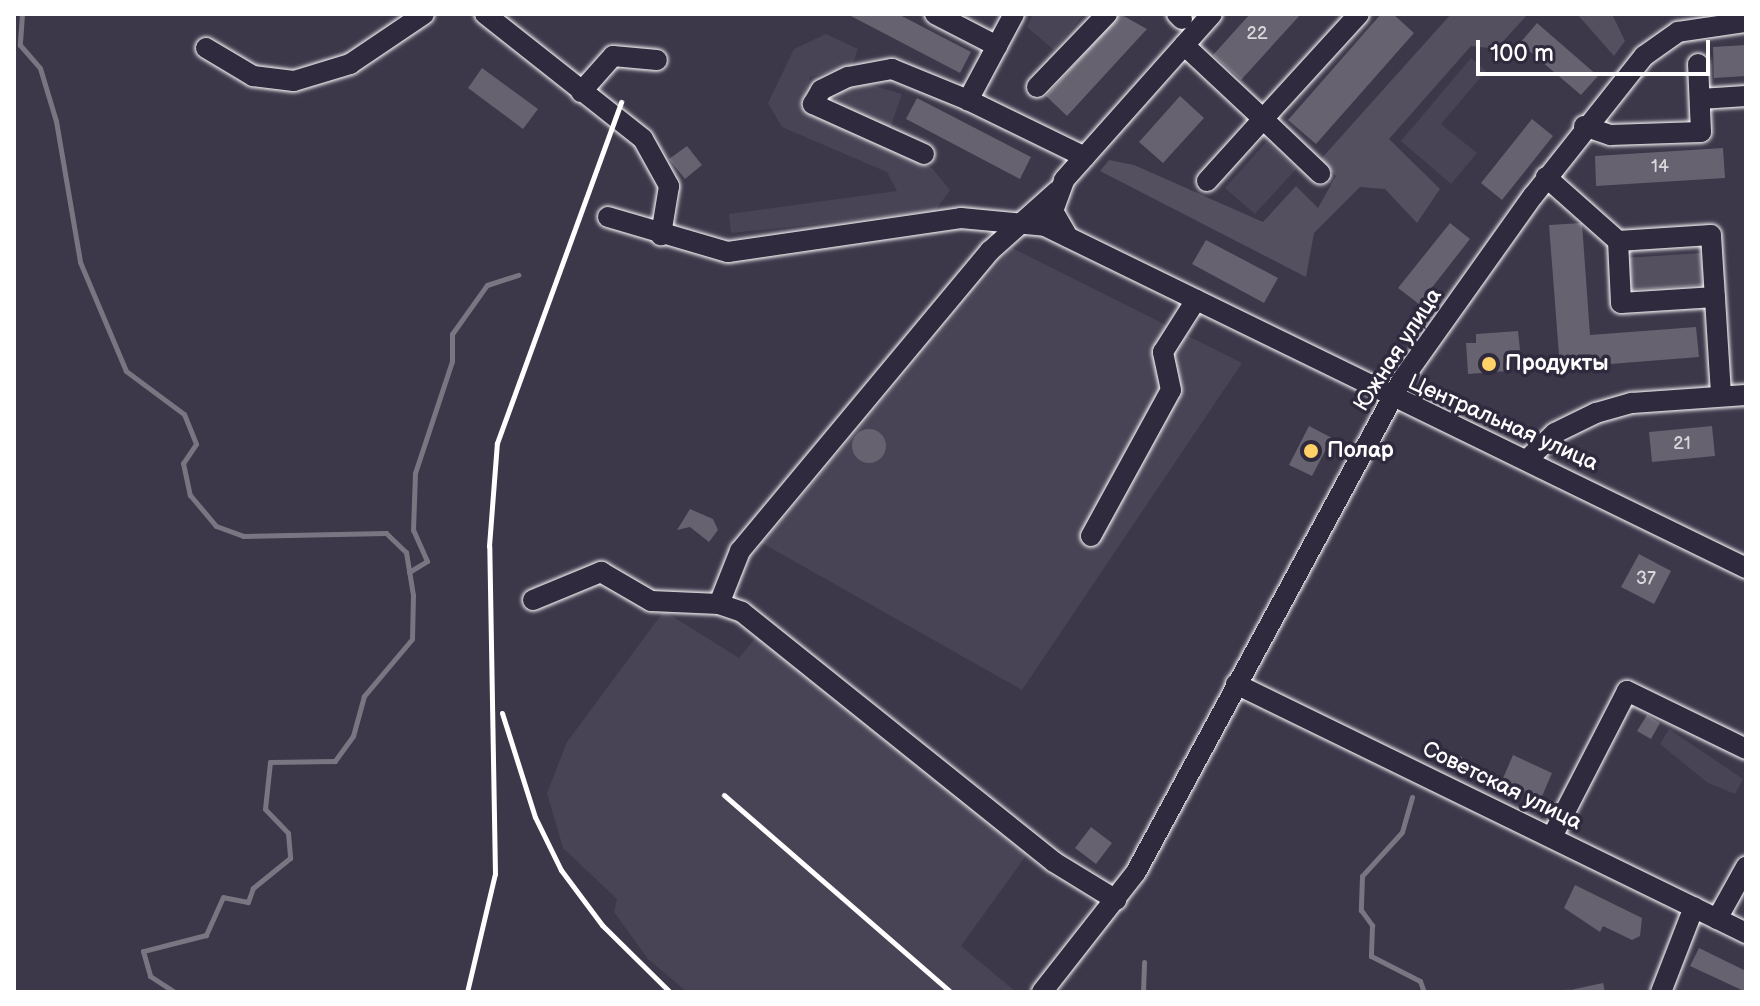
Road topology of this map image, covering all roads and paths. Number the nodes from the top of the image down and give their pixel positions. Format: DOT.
graph roads {
  1 [pos="424,14"];
  2 [pos="485,14"];
  3 [pos="1014,14"];
  4 [pos="1107,14"];
  5 [pos="1212,14"];
  6 [pos="1359,14"];
  7 [pos="943,16"];
  8 [pos="1746,22"];
  9 [pos="1184,45"];
  10 [pos="997,46"];
  11 [pos="206,48"];
  12 [pos="657,60"];
  13 [pos="1698,64"];
  14 [pos="1037,87"];
  15 [pos="581,92"];
  16 [pos="1746,96"];
  17 [pos="1700,99"];
  18 [pos="968,100"];
  19 [pos="1263,119"];
  20 [pos="1584,126"];
  21 [pos="924,154"];
  22 [pos="1085,157"];
  23 [pos="1320,173"];
  24 [pos="1546,177"];
  25 [pos="1207,181"];
  26 [pos="1057,191"];
  27 [pos="608,217"];
  28 [pos="1022,220"];
  29 [pos="661,235"];
  30 [pos="1068,237"];
  31 [pos="1618,241"];
  32 [pos="1715,297"];
  33 [pos="1196,300"];
  34 [pos="1746,395"];
  35 [pos="1721,396"];
  36 [pos="1391,399"];
  37 [pos="1529,458"];
  38 [pos="1091,536"];
  39 [pos="1746,568"];
  40 [pos="533,600"];
  41 [pos="719,604"];
  42 [pos="1236,684"];
  43 [pos="1746,749"];
  44 [pos="1552,837"];
  45 [pos="1746,867"];
  46 [pos="1116,900"];
  47 [pos="1694,907"];
  48 [pos="1717,919"];
  49 [pos="1746,933"];
  50 [pos="1042,992"];
  51 [pos="1661,992"];
  1 -- 11 [label="street"];
  2 -- 15 [label="street"];
  3 -- 10 [label="street"];
  4 -- 14 [label="street"];
  5 -- 9 [label="street"];
  6 -- 19 [label="street"];
  7 -- 10 [label="street"];
  8 -- 20 [label="street, Южная улица"];
  9 -- 19 [label="street"];
  9 -- 22 [label="street"];
  10 -- 18 [label="street"];
  12 -- 15 [label="street"];
  13 -- 17 [label="street"];
  15 -- 29 [label="street"];
  16 -- 17 [label="street"];
  17 -- 20 [label="street"];
  18 -- 21 [label="street"];
  18 -- 22 [label="street"];
  19 -- 23 [label="street"];
  19 -- 25 [label="street"];
  20 -- 24 [label="street, Южная улица"];
  22 -- 26 [label="street"];
  24 -- 31 [label="street"];
  24 -- 36 [label="street, Южная улица"];
  26 -- 28 [label="street"];
  26 -- 30 [label="street"];
  27 -- 29 [label="street, Центральная улица"];
  28 -- 29 [label="street, Центральная улица"];
  28 -- 30 [label="street, Центральная улица"];
  28 -- 41 [label="street"];
  30 -- 33 [label="street, Центральная улица"];
  31 -- 32 [label="street"];
  31 -- 32 [label="street"];
  32 -- 35 [label="street"];
  33 -- 36 [label="street, Центральная улица"];
  33 -- 38 [label="street"];
  34 -- 35 [label="street"];
  35 -- 37 [label="street"];
  36 -- 37 [label="street, Центральная улица"];
  36 -- 42 [label="street, Южная улица"];
  37 -- 39 [label="street, Центральная улица"];
  40 -- 41 [label="street"];
  41 -- 46 [label="street"];
  42 -- 44 [label="street, Советская улица"];
  42 -- 46 [label="street, Южная улица"];
  43 -- 44 [label="street"];
  44 -- 47 [label="street, Советская улица"];
  45 -- 48 [label="street"];
  46 -- 50 [label="street, Южная улица"];
  47 -- 48 [label="street, Советская улица"];
  47 -- 51 [label="street"];
  48 -- 49 [label="street, Советская улица"];
}
